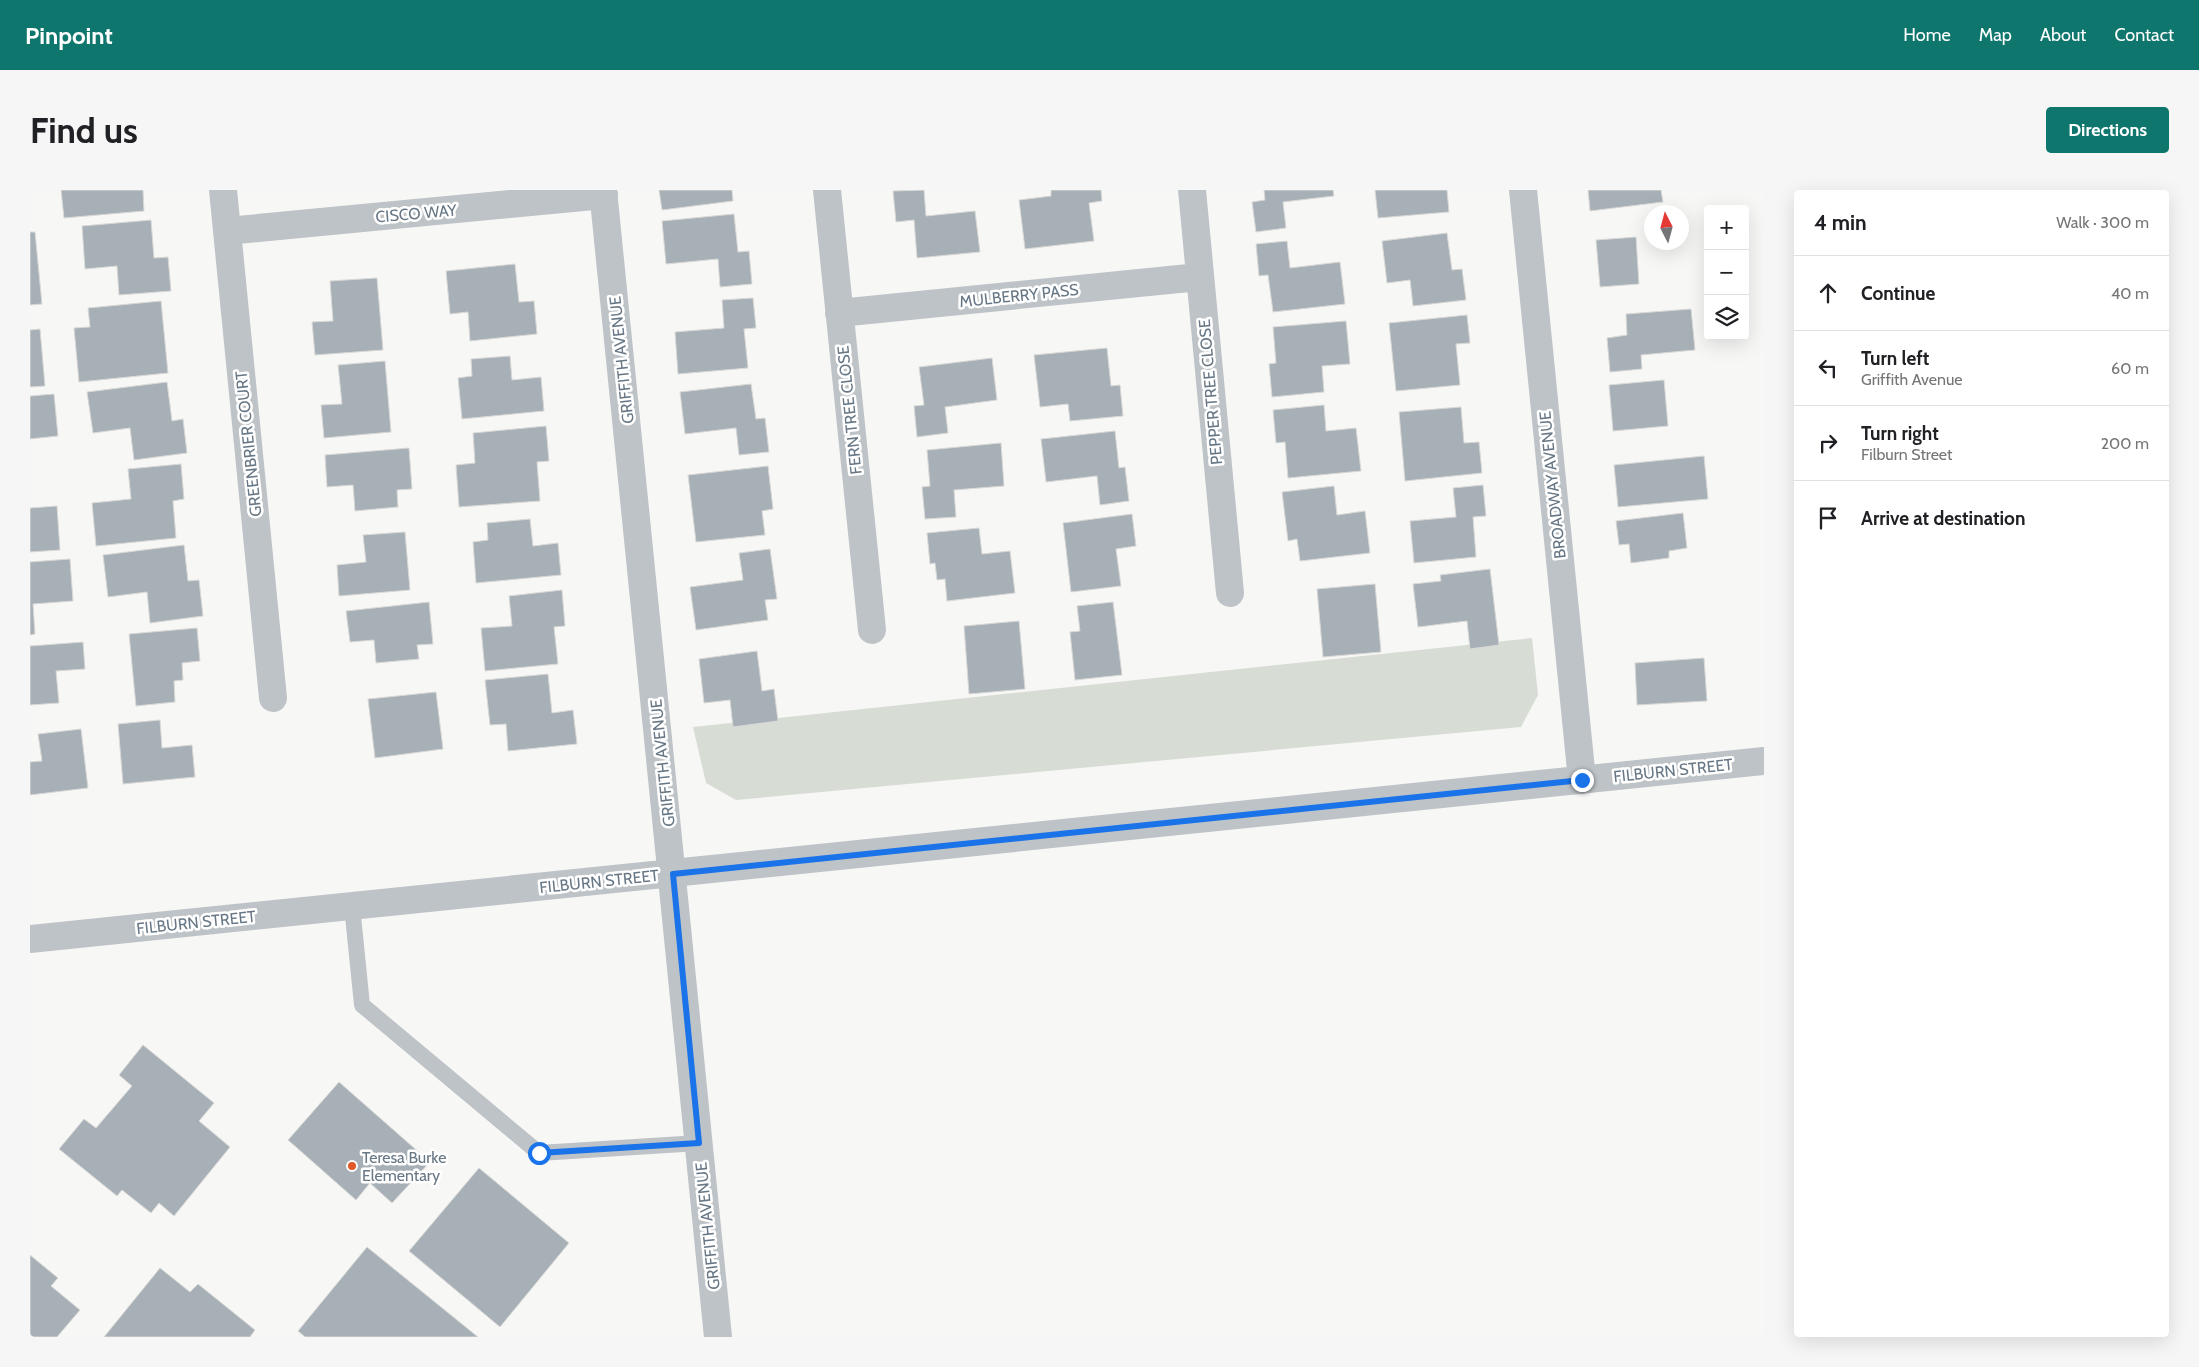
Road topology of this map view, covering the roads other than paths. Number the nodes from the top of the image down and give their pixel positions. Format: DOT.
graph roads {
  1 [pos="223,190"];
  2 [pos="827,190"];
  3 [pos="1192,190"];
  4 [pos="1523,190"];
  5 [pos="603,193"];
  6 [pos="227,231"];
  7 [pos="1199,277"];
  8 [pos="839,314"];
  9 [pos="1230,593"];
  10 [pos="872,630"];
  11 [pos="273,698"];
  12 [pos="1764,761"];
  13 [pos="1582,780"];
  14 [pos="673,874"];
  15 [pos="352,906"];
  16 [pos="30,939"];
  17 [pos="699,1143"];
  18 [pos="718,1337"];
  1 -- 6 [label="street, GREENBRIER COURT"];
  2 -- 8 [label="street, FERN TREE CLOSE"];
  3 -- 7 [label="street, PEPPER TREE CLOSE"];
  4 -- 13 [label="street, BROADWAY AVENUE"];
  5 -- 6 [label="street, CISCO WAY"];
  5 -- 14 [label="street, GRIFFITH AVENUE"];
  6 -- 11 [label="street, GREENBRIER COURT"];
  7 -- 8 [label="street, MULBERRY PASS"];
  7 -- 9 [label="street, PEPPER TREE CLOSE"];
  8 -- 10 [label="street, FERN TREE CLOSE"];
  12 -- 13 [label="street, FILBURN STREET"];
  13 -- 14 [label="street, FILBURN STREET"];
  14 -- 15 [label="street, FILBURN STREET"];
  14 -- 17 [label="street, GRIFFITH AVENUE"];
  15 -- 16 [label="street, FILBURN STREET"];
  15 -- 17 [label="lane"];
  17 -- 18 [label="street, GRIFFITH AVENUE"];
}
